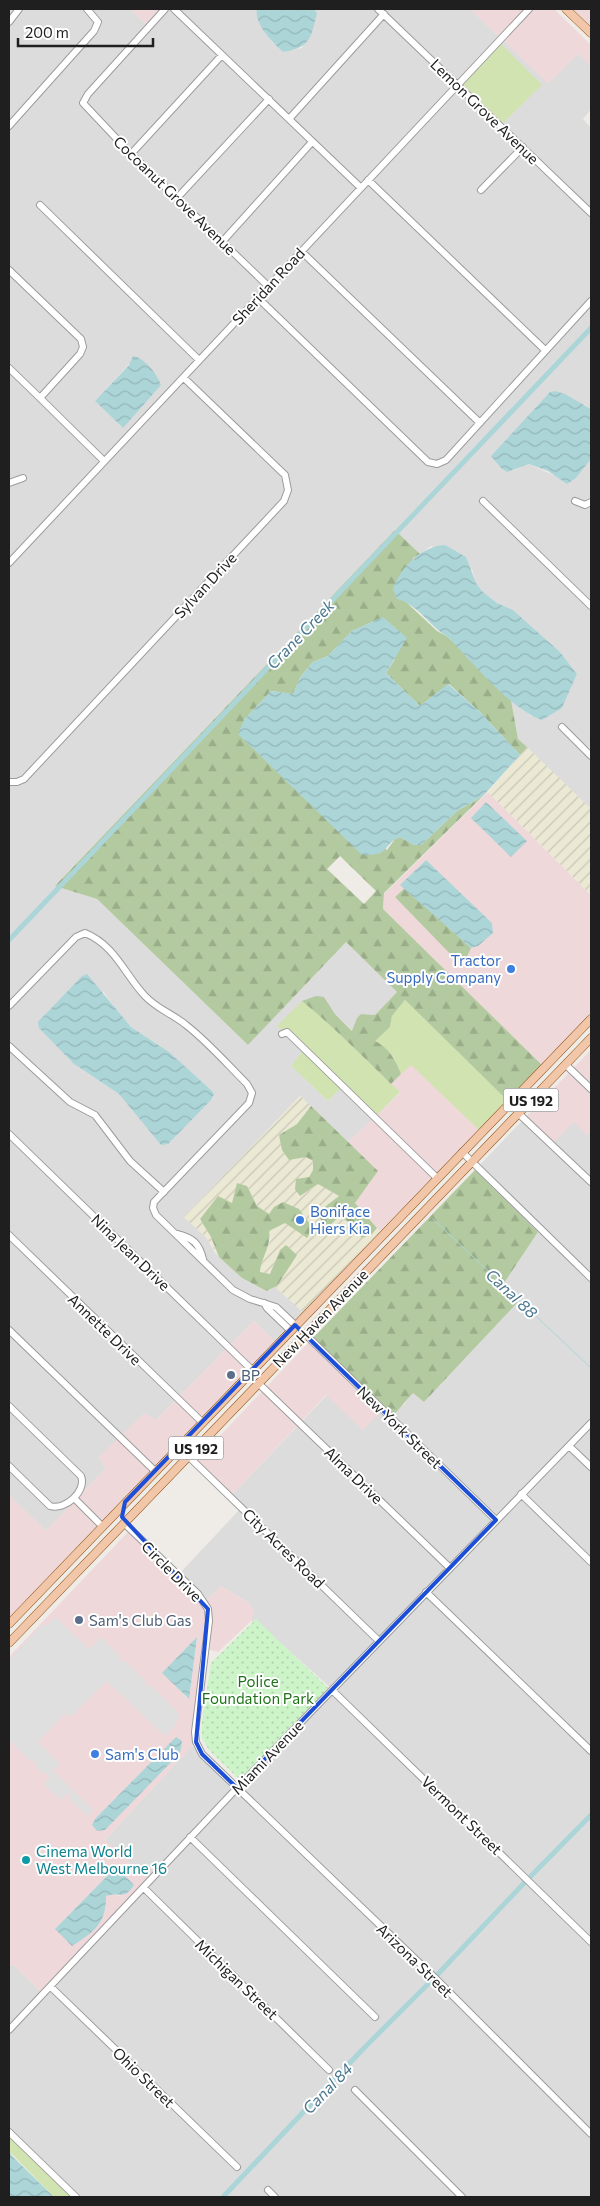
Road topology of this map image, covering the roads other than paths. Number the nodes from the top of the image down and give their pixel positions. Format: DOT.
graph roads {
  1 [pos="19,9"];
  2 [pos="87,9"];
  3 [pos="165,9"];
  4 [pos="174,9"];
  5 [pos="529,9"];
  6 [pos="566,9"];
  7 [pos="381,11"];
  8 [pos="9,22"];
  9 [pos="591,33"];
  10 [pos="222,55"];
  11 [pos="458,85"];
  12 [pos="269,100"];
  13 [pos="289,119"];
  14 [pos="9,126"];
  15 [pos="312,142"];
  16 [pos="523,147"];
  17 [pos="131,154"];
  18 [pos="368,180"];
  19 [pos="361,188"];
  20 [pos="481,190"];
  21 [pos="177,198"];
  22 [pos="40,205"];
  23 [pos="591,213"];
  24 [pos="222,242"];
  25 [pos="301,251"];
  26 [pos="9,270"];
  27 [pos="268,286"];
  28 [pos="257,297"];
  29 [pos="591,301"];
  30 [pos="545,350"];
  31 [pos="199,360"];
  32 [pos="9,368"];
  33 [pos="184,378"];
  34 [pos="40,398"];
  35 [pos="480,423"];
  36 [pos="104,461"];
  37 [pos="23,478"];
  38 [pos="9,483"];
  39 [pos="575,501"];
  40 [pos="483,502"];
  41 [pos="591,502"];
  42 [pos="9,563"];
  43 [pos="591,606"];
  44 [pos="562,727"];
  45 [pos="591,756"];
  46 [pos="9,782"];
  47 [pos="9,1006"];
  48 [pos="591,1019"];
  49 [pos="282,1034"];
  50 [pos="591,1038"];
  51 [pos="572,1039"];
  52 [pos="9,1046"];
  53 [pos="566,1064"];
  54 [pos="591,1089"];
  55 [pos="522,1091"];
  56 [pos="518,1113"];
  57 [pos="9,1134"];
  58 [pos="462,1152"];
  59 [pos="472,1162"];
  60 [pos="437,1178"];
  61 [pos="591,1182"];
  62 [pos="164,1192"];
  63 [pos="400,1216"];
  64 [pos="388,1228"];
  65 [pos="177,1234"];
  66 [pos="9,1235"];
  67 [pos="398,1238"];
  68 [pos="196,1242"];
  69 [pos="190,1248"];
  70 [pos="385,1251"];
  71 [pos="203,1260"];
  72 [pos="591,1278"];
  73 [pos="309,1311"];
  74 [pos="293,1328"];
  75 [pos="9,1330"];
  76 [pos="304,1334"];
  77 [pos="292,1347"];
  78 [pos="252,1370"];
  79 [pos="258,1383"];
  80 [pos="9,1406"];
  81 [pos="202,1422"];
  82 [pos="591,1422"];
  83 [pos="192,1433"];
  84 [pos="569,1446"];
  85 [pos="188,1456"];
  86 [pos="9,1466"];
  87 [pos="591,1467"];
  88 [pos="155,1471"];
  89 [pos="153,1492"];
  90 [pos="521,1494"];
  91 [pos="74,1498"];
  92 [pos="125,1502"];
  93 [pos="496,1520"];
  94 [pos="124,1523"];
  95 [pos="102,1526"];
  96 [pos="98,1550"];
  97 [pos="591,1562"];
  98 [pos="450,1568"];
  99 [pos="426,1592"];
  100 [pos="34,1598"];
  101 [pos="42,1609"];
  102 [pos="9,1624"];
  103 [pos="379,1641"];
  104 [pos="9,1643"];
  105 [pos="332,1690"];
  106 [pos="591,1751"];
  107 [pos="237,1788"];
  108 [pos="190,1837"];
  109 [pos="144,1888"];
  110 [pos="591,1942"];
  111 [pos="51,1987"];
  112 [pos="375,2017"];
  113 [pos="9,2030"];
  114 [pos="330,2070"];
  115 [pos="355,2090"];
  116 [pos="9,2132"];
  117 [pos="591,2134"];
  118 [pos="237,2167"];
  119 [pos="268,2190"];
  120 [pos="76,2197"];
  121 [pos="274,2197"];
  122 [pos="462,2197"];
  1 -- 8 [label="street"];
  2 -- 14 [label="street"];
  3 -- 17 [label="street, Cocoanut Grove Avenue"];
  4 -- 10 [label="street"];
  5 -- 11 [label="street, Sheridan Road"];
  6 -- 9 [label="main road"];
  7 -- 11 [label="street, Lemon Grove Avenue"];
  7 -- 13 [label="street"];
  10 -- 12 [label="street"];
  10 -- 17 [label="street"];
  11 -- 16 [label="street, Lemon Grove Avenue"];
  11 -- 18 [label="street, Sheridan Road"];
  12 -- 13 [label="street"];
  12 -- 21 [label="street"];
  13 -- 15 [label="street"];
  15 -- 19 [label="street"];
  15 -- 24 [label="street"];
  16 -- 20 [label="street"];
  16 -- 23 [label="street, Lemon Grove Avenue"];
  17 -- 21 [label="street, Cocoanut Grove Avenue"];
  18 -- 19 [label="street, Sheridan Road"];
  18 -- 30 [label="street"];
  19 -- 25 [label="street, Sheridan Road"];
  21 -- 24 [label="street, Cocoanut Grove Avenue"];
  22 -- 31 [label="street"];
  24 -- 27 [label="street, Cocoanut Grove Avenue"];
  25 -- 27 [label="street, Sheridan Road"];
  25 -- 35 [label="street"];
  26 -- 34 [label="street"];
  27 -- 28 [label="street, Sheridan Road"];
  28 -- 31 [label="street, Sheridan Road"];
  28 -- 35 [label="street"];
  29 -- 30 [label="street"];
  30 -- 35 [label="street"];
  31 -- 33 [label="street, Sheridan Road"];
  32 -- 34 [label="street"];
  33 -- 36 [label="street, Sheridan Road"];
  33 -- 46 [label="street, Sylvan Drive"];
  34 -- 36 [label="street"];
  36 -- 42 [label="street, Sheridan Road"];
  37 -- 38 [label="street"];
  39 -- 41 [label="street"];
  40 -- 43 [label="street"];
  44 -- 45 [label="street"];
  47 -- 62 [label="street"];
  48 -- 51 [label="main road, New Haven Avenue / US 192"];
  49 -- 60 [label="street"];
  50 -- 53 [label="main road, New Haven Avenue / US 192"];
  51 -- 53 [label="main road"];
  51 -- 55 [label="main road, New Haven Avenue / US 192"];
  52 -- 62 [label="street"];
  53 -- 54 [label="street"];
  53 -- 56 [label="main road, New Haven Avenue / US 192"];
  55 -- 56 [label="main road"];
  55 -- 58 [label="main road, New Haven Avenue / US 192"];
  56 -- 59 [label="main road, New Haven Avenue / US 192"];
  56 -- 61 [label="street"];
  57 -- 78 [label="street, Nina Jean Drive"];
  58 -- 59 [label="street"];
  58 -- 60 [label="main road, New Haven Avenue / US 192"];
  59 -- 67 [label="main road, New Haven Avenue / US 192"];
  59 -- 72 [label="street"];
  60 -- 63 [label="main road, New Haven Avenue / US 192"];
  62 -- 65 [label="street"];
  63 -- 64 [label="main road, New Haven Avenue / US 192"];
  63 -- 67 [label="main road"];
  64 -- 70 [label="main road"];
  64 -- 73 [label="main road, New Haven Avenue / US 192"];
  65 -- 68 [label="street"];
  65 -- 69 [label="street"];
  66 -- 81 [label="street, Annette Drive"];
  67 -- 70 [label="main road, New Haven Avenue / US 192"];
  68 -- 69 [label="street"];
  68 -- 71 [label="street"];
  69 -- 71 [label="street"];
  70 -- 76 [label="main road, New Haven Avenue / US 192"];
  71 -- 74 [label="street"];
  73 -- 74 [label="main road, New Haven Avenue / US 192"];
  73 -- 76 [label="main road"];
  74 -- 77 [label="main road"];
  74 -- 78 [label="main road, New Haven Avenue / US 192"];
  75 -- 88 [label="street"];
  76 -- 77 [label="main road, New Haven Avenue / US 192"];
  76 -- 93 [label="street, New York Street"];
  77 -- 79 [label="main road, New Haven Avenue / US 192"];
  78 -- 79 [label="main road"];
  78 -- 81 [label="main road, New Haven Avenue / US 192"];
  79 -- 85 [label="main road, New Haven Avenue / US 192"];
  79 -- 98 [label="street, Alma Drive"];
  80 -- 91 [label="street"];
  81 -- 83 [label="main road, New Haven Avenue / US 192"];
  82 -- 84 [label="street, Miami Avenue"];
  83 -- 85 [label="main road"];
  83 -- 88 [label="main road, New Haven Avenue / US 192"];
  84 -- 87 [label="street"];
  84 -- 90 [label="street, Miami Avenue"];
  85 -- 89 [label="main road, New Haven Avenue / US 192"];
  85 -- 103 [label="street, City Acres Road"];
  86 -- 91 [label="street"];
  88 -- 89 [label="main road"];
  88 -- 92 [label="main road, New Haven Avenue / US 192"];
  89 -- 94 [label="main road, New Haven Avenue / US 192"];
  90 -- 93 [label="street, Miami Avenue"];
  90 -- 97 [label="street"];
  91 -- 95 [label="street"];
  92 -- 94 [label="main road"];
  92 -- 95 [label="main road, New Haven Avenue / US 192"];
  93 -- 98 [label="street, Miami Avenue"];
  94 -- 96 [label="main road, New Haven Avenue / US 192"];
  94 -- 107 [label="street, Circle Drive"];
  95 -- 96 [label="main road"];
  95 -- 100 [label="main road, New Haven Avenue / US 192"];
  96 -- 101 [label="main road, New Haven Avenue / US 192"];
  98 -- 99 [label="street, Miami Avenue"];
  99 -- 103 [label="street, Miami Avenue"];
  99 -- 106 [label="street"];
  100 -- 101 [label="main road"];
  100 -- 102 [label="main road, New Haven Avenue / US 192"];
  101 -- 104 [label="main road, New Haven Avenue / US 192"];
  103 -- 105 [label="street, Miami Avenue"];
  105 -- 107 [label="street, Miami Avenue"];
  105 -- 110 [label="street, Vermont Street"];
  107 -- 108 [label="street, Miami Avenue"];
  107 -- 117 [label="street, Arizona Street"];
  108 -- 109 [label="street, Miami Avenue"];
  108 -- 112 [label="street"];
  109 -- 111 [label="street, Miami Avenue"];
  109 -- 114 [label="street, Michigan Street"];
  111 -- 113 [label="street, Miami Avenue"];
  111 -- 118 [label="street, Ohio Street"];
  115 -- 122 [label="street"];
  116 -- 120 [label="street"];
  119 -- 121 [label="street"];
}
